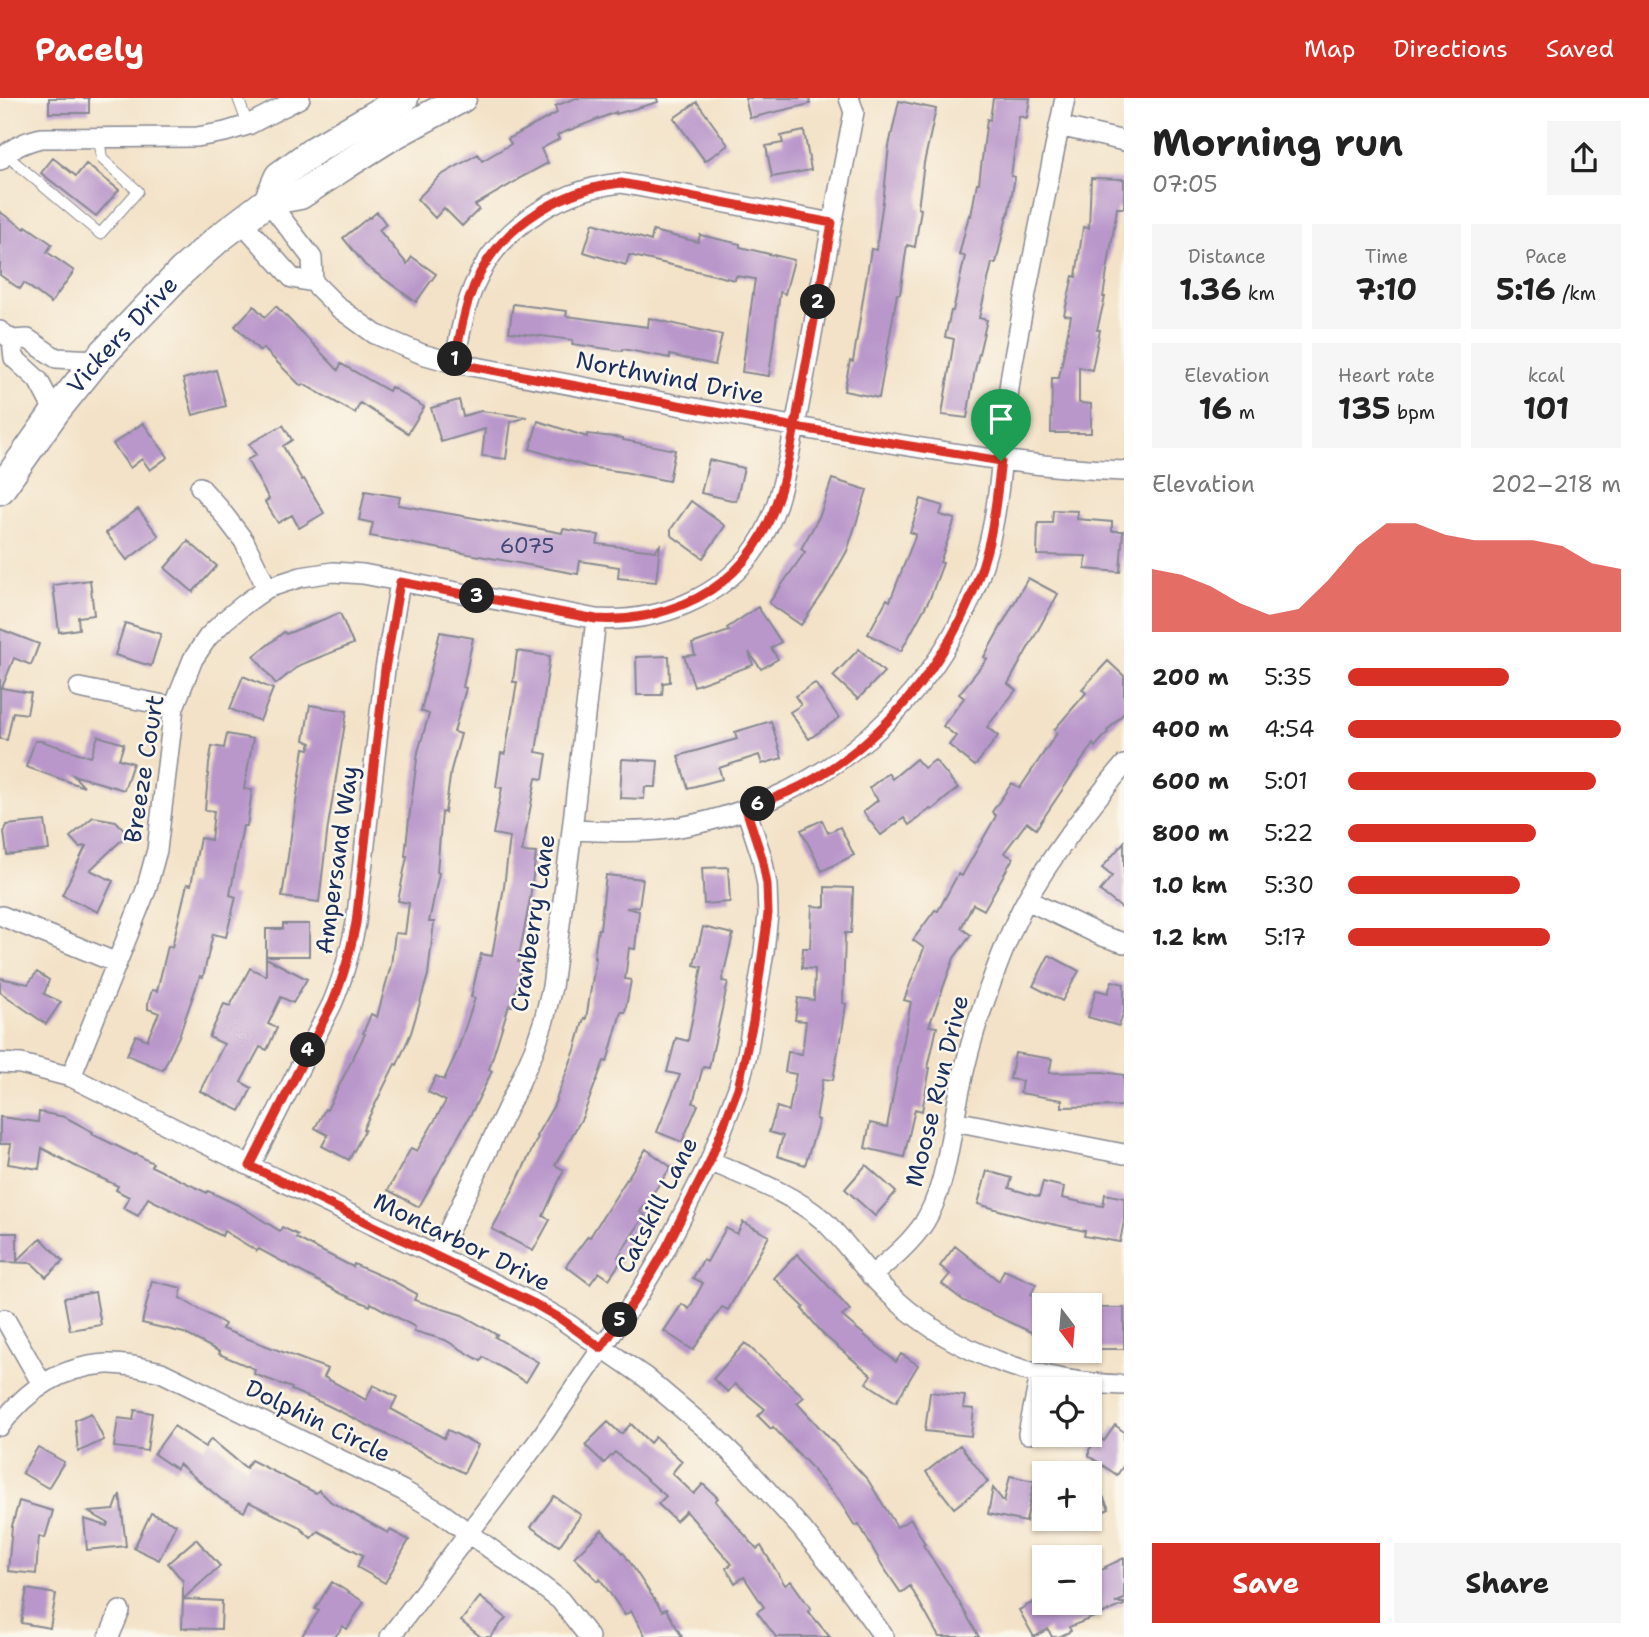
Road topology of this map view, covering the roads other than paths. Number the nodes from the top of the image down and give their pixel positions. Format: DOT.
graph roads {
  1 [pos="239,98"];
  2 [pos="300,98"];
  3 [pos="404,98"];
  4 [pos="462,98"];
  5 [pos="849,98"];
  6 [pos="1065,98"];
  7 [pos="248,125"];
  8 [pos="1059,126"];
  9 [pos="99,138"];
  10 [pos="1124,141"];
  11 [pos="3,157"];
  12 [pos="268,201"];
  13 [pos="241,221"];
  14 [pos="832,223"];
  15 [pos="313,282"];
  16 [pos="6,335"];
  17 [pos="97,360"];
  18 [pos="454,363"];
  19 [pos="55,412"];
  20 [pos="795,427"];
  21 [pos="1001,461"];
  22 [pos="1124,471"];
  23 [pos="200,487"];
  24 [pos="0,490"];
  25 [pos="400,582"];
  26 [pos="267,588"];
  27 [pos="596,619"];
  28 [pos="79,688"];
  29 [pos="174,707"];
  30 [pos="1124,765"];
  31 [pos="746,809"];
  32 [pos="572,830"];
  33 [pos="1027,900"];
  34 [pos="2,916"];
  35 [pos="1124,943"];
  36 [pos="117,963"];
  37 [pos="0,1063"];
  38 [pos="71,1077"];
  39 [pos="954,1121"];
  40 [pos="1124,1154"];
  41 [pos="710,1161"];
  42 [pos="250,1166"];
  43 [pos="437,1255"];
  44 [pos="871,1276"];
  45 [pos="5,1319"];
  46 [pos="601,1348"];
  47 [pos="1040,1375"];
  48 [pos="42,1384"];
  49 [pos="1124,1385"];
  50 [pos="0,1426"];
  51 [pos="1028,1434"];
  52 [pos="469,1533"];
  53 [pos="120,1611"];
  54 [pos="108,1637"];
  55 [pos="390,1637"];
  56 [pos="589,1637"];
  57 [pos="884,1637"];
  1 -- 7 [label="lane"];
  2 -- 7 [label="street"];
  3 -- 12 [label="main road, Vickers Drive"];
  4 -- 12 [label="main road, Vickers Drive"];
  5 -- 14 [label="street, Breeze Court"];
  6 -- 8 [label="street"];
  7 -- 9 [label="street"];
  8 -- 10 [label="street"];
  8 -- 21 [label="street"];
  9 -- 11 [label="street"];
  9 -- 11 [label="lane"];
  12 -- 13 [label="main road, Vickers Drive"];
  12 -- 15 [label="street"];
  13 -- 15 [label="street, Northwind Drive"];
  13 -- 17 [label="main road, Vickers Drive"];
  14 -- 18 [label="street"];
  14 -- 20 [label="street, Breeze Court"];
  15 -- 18 [label="street, Northwind Drive"];
  16 -- 17 [label="street"];
  16 -- 19 [label="street"];
  17 -- 19 [label="main road, Vickers Drive"];
  18 -- 20 [label="street, Northwind Drive"];
  19 -- 24 [label="main road, Vickers Drive"];
  20 -- 21 [label="street, Northwind Drive"];
  20 -- 27 [label="street, Breeze Court"];
  21 -- 22 [label="street, Northwind Drive"];
  21 -- 31 [label="street"];
  23 -- 26 [label="street"];
  25 -- 26 [label="street, Breeze Court"];
  25 -- 27 [label="street, Breeze Court"];
  25 -- 42 [label="street, Ampersand Way"];
  26 -- 29 [label="street, Breeze Court"];
  27 -- 32 [label="street, Cranberry Lane"];
  28 -- 29 [label="street"];
  29 -- 36 [label="street, Breeze Court"];
  30 -- 33 [label="street, Moose Run Drive"];
  31 -- 32 [label="street"];
  31 -- 41 [label="street, Catskill Lane"];
  32 -- 43 [label="street, Cranberry Lane"];
  33 -- 35 [label="street"];
  33 -- 39 [label="street, Moose Run Drive"];
  34 -- 36 [label="street"];
  36 -- 38 [label="street, Breeze Court"];
  37 -- 38 [label="street, Montarbor Drive"];
  38 -- 42 [label="street, Montarbor Drive"];
  39 -- 40 [label="street"];
  39 -- 44 [label="street, Moose Run Drive"];
  41 -- 44 [label="street"];
  41 -- 46 [label="street, Catskill Lane"];
  42 -- 43 [label="street, Montarbor Drive"];
  43 -- 46 [label="street, Montarbor Drive"];
  44 -- 47 [label="street"];
  45 -- 48 [label="street"];
  46 -- 52 [label="street, Catskill Lane"];
  46 -- 57 [label="street, Montarbor Drive"];
  47 -- 49 [label="street"];
  47 -- 51 [label="street"];
  48 -- 50 [label="street, Dolphin Circle"];
  48 -- 52 [label="street, Dolphin Circle"];
  52 -- 55 [label="street, Catskill Lane"];
  52 -- 56 [label="street, Dolphin Circle"];
  53 -- 54 [label="street"];
}
